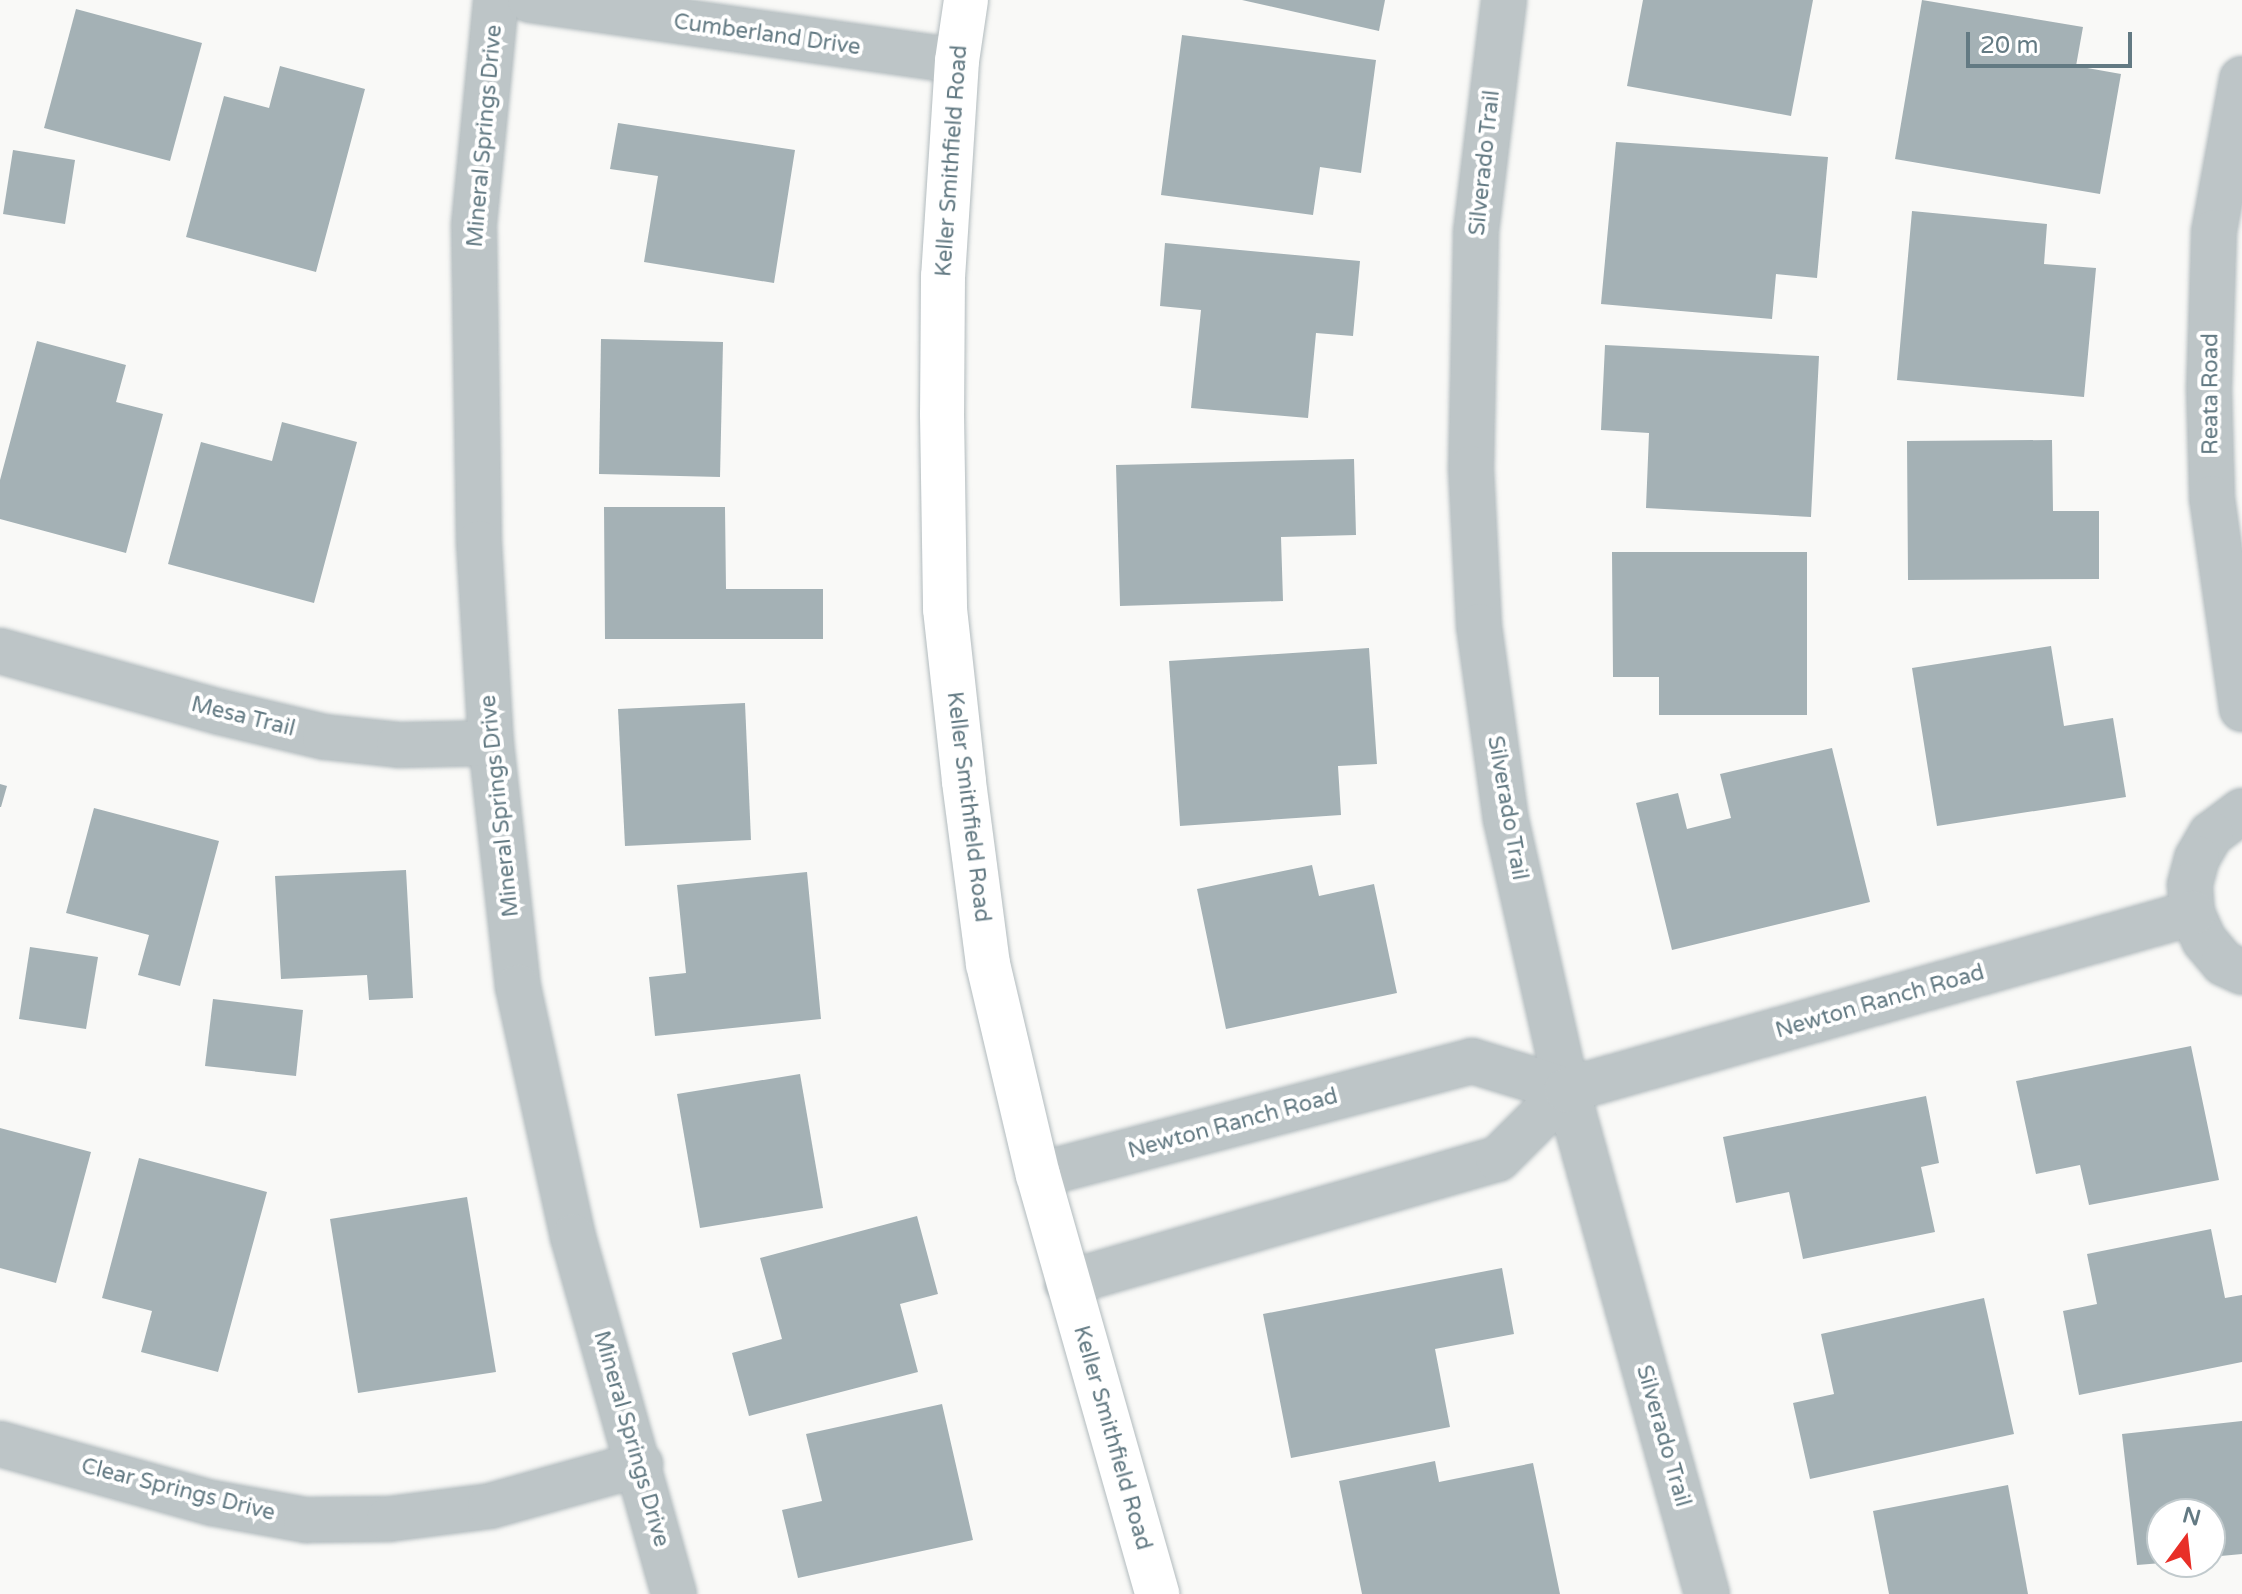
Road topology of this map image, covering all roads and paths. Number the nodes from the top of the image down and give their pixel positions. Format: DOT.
graph roads {
  1 [pos="496,0"];
  2 [pos="530,0"];
  3 [pos="966,0"];
  4 [pos="1504,0"];
  5 [pos="957,61"];
  6 [pos="2241,90"];
  7 [pos="0,651"];
  8 [pos="2242,709"];
  9 [pos="491,743"];
  10 [pos="2242,811"];
  11 [pos="2192,913"];
  12 [pos="2242,972"];
  13 [pos="1567,1090"];
  14 [pos="1038,1175"];
  15 [pos="1067,1283"];
  16 [pos="0,1444"];
  17 [pos="640,1464"];
  18 [pos="674,1594"];
  19 [pos="1157,1594"];
  20 [pos="1707,1594"];
  1 -- 9 [label="street, Mineral Springs Drive"];
  2 -- 5 [label="street, Cumberland Drive"];
  3 -- 5 [label="main road, Keller Smithfield Road"];
  4 -- 13 [label="street, Silverado Trail"];
  5 -- 14 [label="main road, Keller Smithfield Road"];
  6 -- 8 [label="street, Reata Road"];
  7 -- 9 [label="street, Mesa Trail"];
  9 -- 17 [label="street, Mineral Springs Drive"];
  10 -- 11 [label="street"];
  11 -- 12 [label="street"];
  11 -- 13 [label="street, Newton Ranch Road"];
  13 -- 14 [label="street, Newton Ranch Road"];
  13 -- 15 [label="street, Newton Ranch Road"];
  13 -- 20 [label="street, Silverado Trail"];
  14 -- 15 [label="main road, Keller Smithfield Road"];
  15 -- 19 [label="main road, Keller Smithfield Road"];
  16 -- 17 [label="street, Clear Springs Drive"];
  17 -- 18 [label="street, Mineral Springs Drive"];
}
